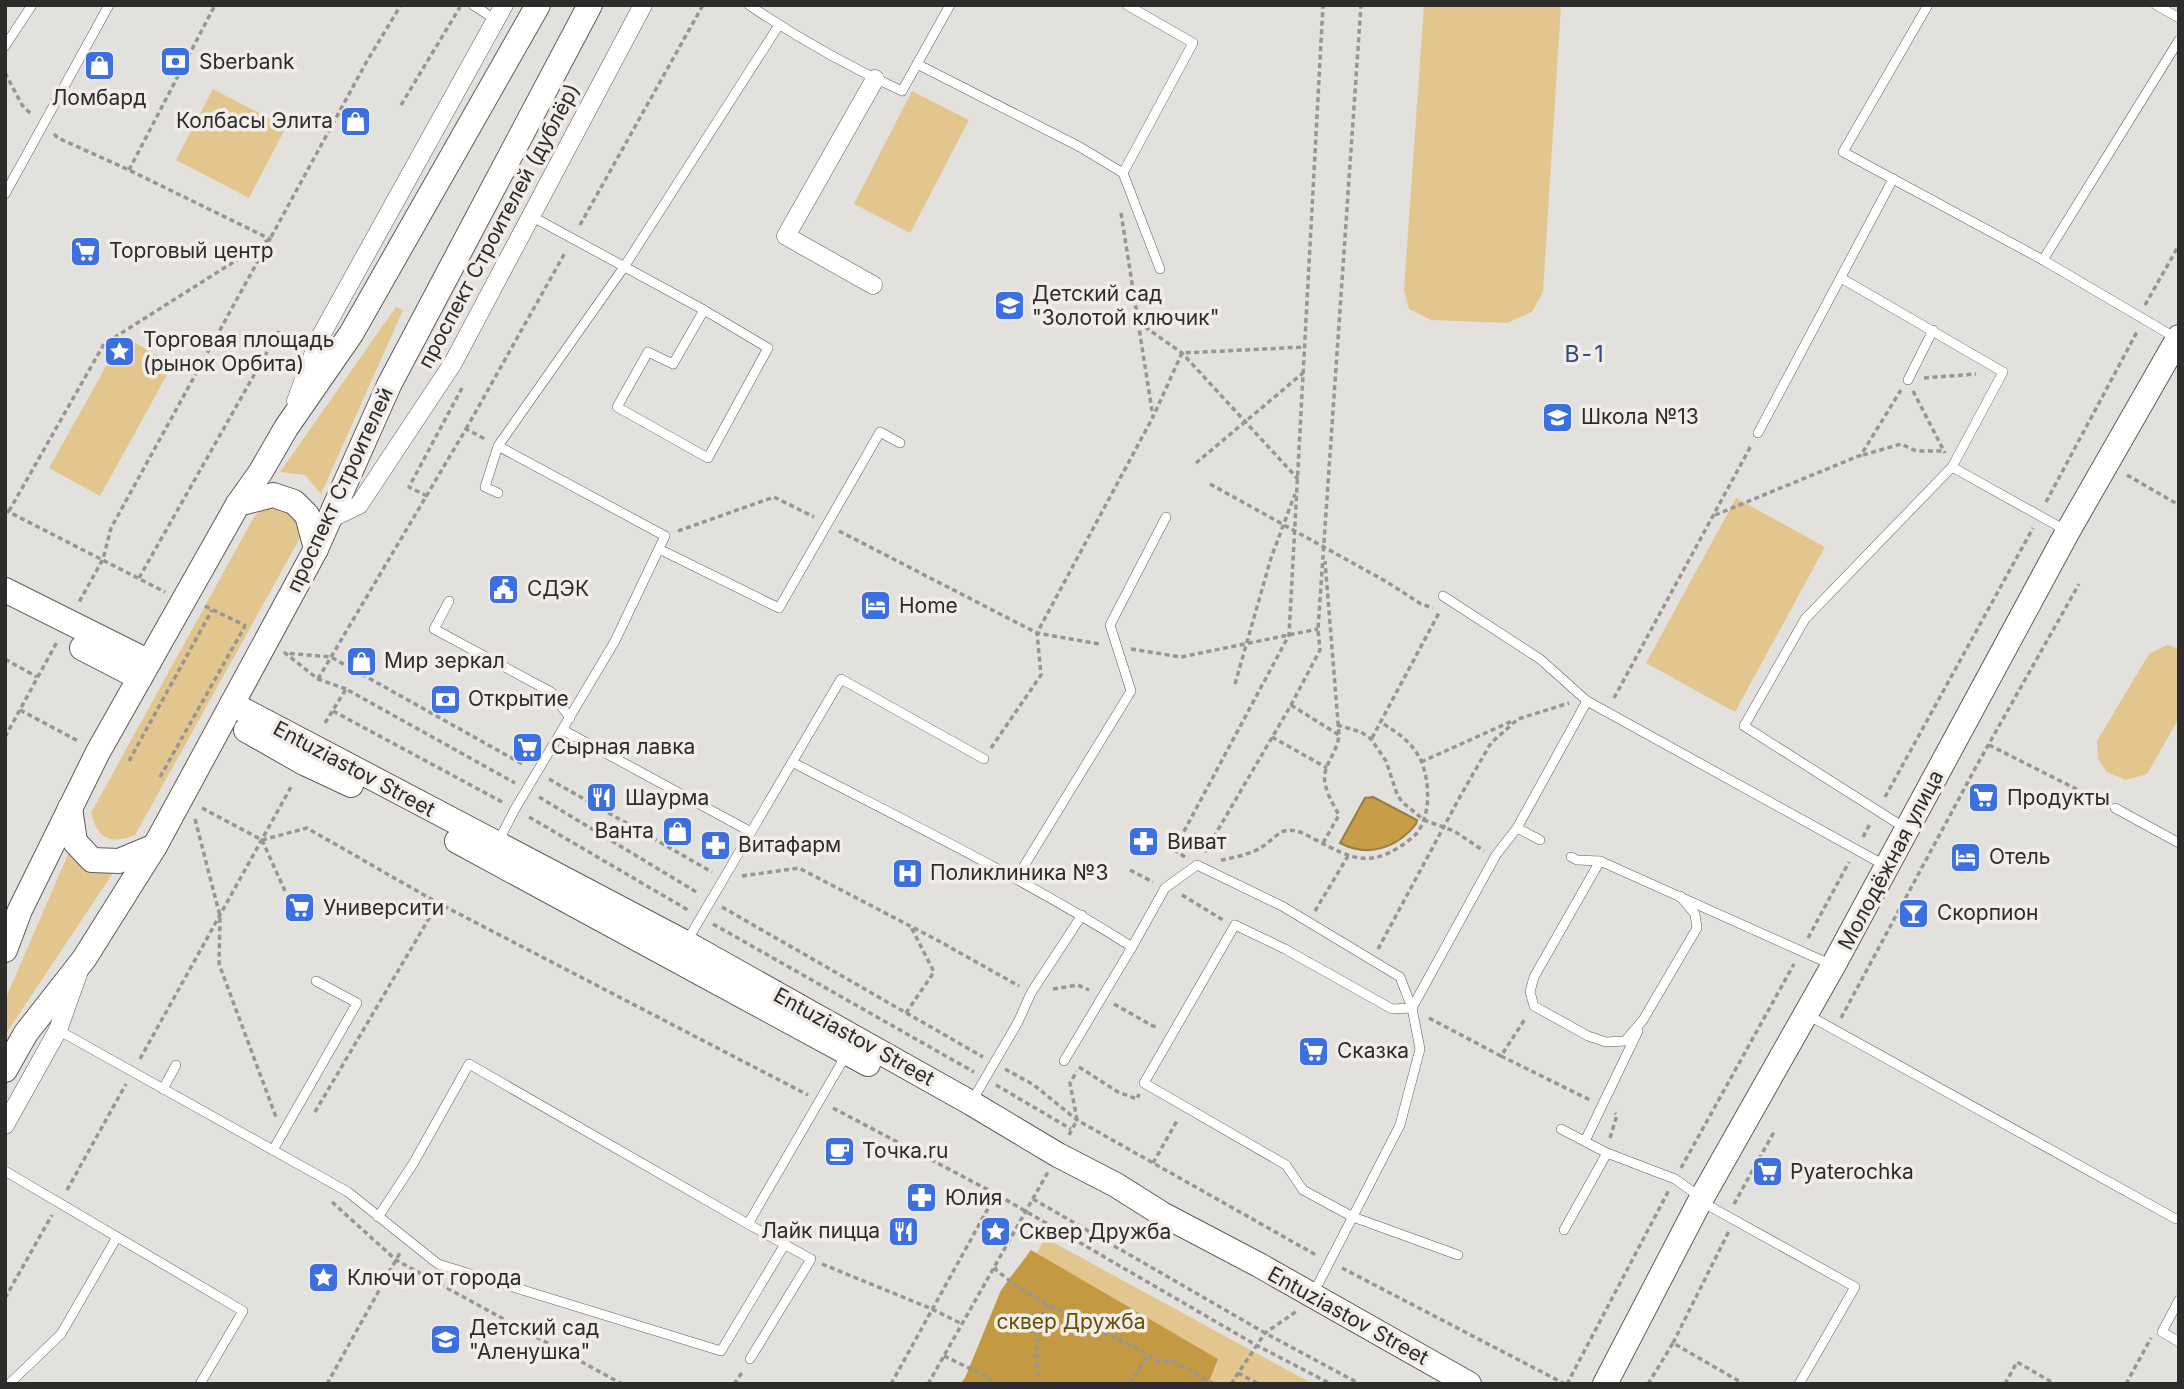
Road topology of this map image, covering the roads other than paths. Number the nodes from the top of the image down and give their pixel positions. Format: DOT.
graph roads {
  1 [pos="32,5"];
  2 [pos="109,5"];
  3 [pos="473,5"];
  4 [pos="538,5"];
  5 [pos="590,5"];
  6 [pos="643,5"];
  7 [pos="749,5"];
  8 [pos="950,5"];
  9 [pos="1128,5"];
  10 [pos="1928,5"];
  11 [pos="2156,5"];
  12 [pos="500,13"];
  13 [pos="2179,18"];
  14 [pos="779,25"];
  15 [pos="2179,40"];
  16 [pos="5,46"];
  17 [pos="918,64"];
  18 [pos="875,79"];
  19 [pos="1123,173"];
  20 [pos="1893,179"];
  21 [pos="5,194"];
  22 [pos="531,216"];
  23 [pos="2043,260"];
  24 [pos="624,267"];
  25 [pos="1160,269"];
  26 [pos="1841,278"];
  27 [pos="873,285"];
  28 [pos="705,310"];
  29 [pos="1933,330"];
  30 [pos="2178,337"];
  31 [pos="1908,380"];
  32 [pos="286,429"];
  33 [pos="1758,433"];
  34 [pos="900,443"];
  35 [pos="498,446"];
  36 [pos="1952,467"];
  37 [pos="498,493"];
  38 [pos="238,503"];
  39 [pos="1166,517"];
  40 [pos="328,520"];
  41 [pos="2068,531"];
  42 [pos="316,549"];
  43 [pos="659,549"];
  44 [pos="5,590"];
  45 [pos="1443,596"];
  46 [pos="449,601"];
  47 [pos="5,604"];
  48 [pos="145,670"];
  49 [pos="1587,701"];
  50 [pos="228,711"];
  51 [pos="570,718"];
  52 [pos="563,730"];
  53 [pos="984,759"];
  54 [pos="792,762"];
  55 [pos="70,808"];
  56 [pos="2115,808"];
  57 [pos="1517,828"];
  58 [pos="1907,829"];
  59 [pos="751,832"];
  60 [pos="1540,840"];
  61 [pos="2179,843"];
  62 [pos="498,844"];
  63 [pos="155,846"];
  64 [pos="1571,857"];
  65 [pos="1600,861"];
  66 [pos="1887,867"];
  67 [pos="1016,879"];
  68 [pos="1680,896"];
  69 [pos="20,910"];
  70 [pos="1082,915"];
  71 [pos="5,932"];
  72 [pos="686,943"];
  73 [pos="1132,947"];
  74 [pos="5,950"];
  75 [pos="83,960"];
  76 [pos="1833,966"];
  77 [pos="316,981"];
  78 [pos="1412,1008"];
  79 [pos="1805,1013"];
  80 [pos="1643,1020"];
  81 [pos="58,1030"];
  82 [pos="847,1053"];
  83 [pos="1064,1061"];
  84 [pos="176,1065"];
  85 [pos="5,1070"];
  86 [pos="163,1089"];
  87 [pos="967,1110"];
  88 [pos="5,1125"];
  89 [pos="1561,1129"];
  90 [pos="1585,1142"];
  91 [pos="273,1150"];
  92 [pos="1607,1153"];
  93 [pos="5,1171"];
  94 [pos="1701,1200"];
  95 [pos="378,1217"];
  96 [pos="1353,1217"];
  97 [pos="2176,1219"];
  98 [pos="748,1224"];
  99 [pos="1564,1230"];
  100 [pos="117,1237"];
  101 [pos="785,1244"];
  102 [pos="1458,1255"];
  103 [pos="2179,1300"];
  104 [pos="1307,1301"];
  105 [pos="2179,1342"];
  106 [pos="750,1359"];
  107 [pos="9,1384"];
  108 [pos="200,1384"];
  109 [pos="1436,1384"];
  110 [pos="1469,1384"];
  111 [pos="1605,1384"];
  112 [pos="1799,1384"];
  1 -- 16 [label="lane"];
  2 -- 21 [label="lane"];
  3 -- 12 [label="lane"];
  4 -- 32 [label="street"];
  5 -- 40 [label="street, проспект Строителей"];
  6 -- 22 [label="street, проспект Строителей (дублёр)"];
  7 -- 14 [label="lane"];
  8 -- 17 [label="lane"];
  9 -- 19 [label="lane"];
  10 -- 20 [label="lane"];
  11 -- 13 [label="lane"];
  12 -- 32 [label="street"];
  14 -- 18 [label="lane"];
  14 -- 24 [label="lane"];
  15 -- 23 [label="lane"];
  17 -- 18 [label="lane"];
  17 -- 19 [label="lane"];
  18 -- 27 [label="street"];
  19 -- 25 [label="lane"];
  20 -- 23 [label="lane"];
  20 -- 26 [label="lane"];
  22 -- 24 [label="lane"];
  22 -- 40 [label="street, проспект Строителей (дублёр)"];
  23 -- 30 [label="lane"];
  24 -- 28 [label="lane"];
  24 -- 35 [label="lane"];
  26 -- 29 [label="lane"];
  26 -- 33 [label="lane"];
  28 -- 28 [label="lane"];
  29 -- 31 [label="lane"];
  29 -- 36 [label="lane"];
  30 -- 41 [label="street, Молодёжная улица"];
  32 -- 38 [label="street"];
  34 -- 43 [label="lane"];
  35 -- 37 [label="lane"];
  35 -- 43 [label="lane"];
  36 -- 41 [label="lane"];
  36 -- 58 [label="lane"];
  38 -- 42 [label="street"];
  38 -- 48 [label="street"];
  39 -- 67 [label="lane"];
  40 -- 42 [label="street, проспект Строителей"];
  41 -- 58 [label="street, Молодёжная улица"];
  42 -- 50 [label="street, проспект Строителей"];
  43 -- 51 [label="lane"];
  44 -- 48 [label="street"];
  45 -- 49 [label="lane"];
  46 -- 51 [label="lane"];
  47 -- 48 [label="street"];
  48 -- 55 [label="street"];
  49 -- 57 [label="lane"];
  49 -- 66 [label="lane"];
  50 -- 62 [label="street, Entuziastov Street"];
  50 -- 63 [label="street, проспект Строителей"];
  50 -- 82 [label="street"];
  51 -- 52 [label="lane"];
  52 -- 59 [label="lane"];
  52 -- 62 [label="lane"];
  53 -- 54 [label="lane"];
  54 -- 59 [label="lane"];
  54 -- 67 [label="lane"];
  55 -- 63 [label="street"];
  55 -- 69 [label="street"];
  56 -- 61 [label="lane"];
  57 -- 60 [label="lane"];
  57 -- 78 [label="lane"];
  58 -- 66 [label="street, Молодёжная улица"];
  59 -- 72 [label="lane"];
  62 -- 72 [label="street, Entuziastov Street"];
  63 -- 75 [label="street, проспект Строителей"];
  64 -- 65 [label="lane"];
  65 -- 68 [label="lane"];
  65 -- 80 [label="lane"];
  66 -- 76 [label="street, Молодёжная улица"];
  67 -- 70 [label="lane"];
  68 -- 76 [label="lane"];
  68 -- 80 [label="lane"];
  69 -- 71 [label="street"];
  69 -- 74 [label="street"];
  70 -- 73 [label="lane"];
  70 -- 87 [label="lane"];
  72 -- 87 [label="street, Entuziastov Street"];
  73 -- 78 [label="lane"];
  73 -- 83 [label="lane"];
  75 -- 81 [label="street"];
  75 -- 85 [label="street, проспект Строителей"];
  76 -- 79 [label="street, Молодёжная улица"];
  77 -- 91 [label="lane"];
  78 -- 96 [label="lane"];
  78 -- 96 [label="lane"];
  79 -- 94 [label="street, Молодёжная улица"];
  79 -- 97 [label="lane"];
  80 -- 90 [label="lane"];
  81 -- 86 [label="lane"];
  81 -- 88 [label="street"];
  82 -- 87 [label="street"];
  82 -- 98 [label="lane"];
  84 -- 86 [label="lane"];
  86 -- 91 [label="lane"];
  87 -- 104 [label="street, Entuziastov Street"];
  87 -- 104 [label="street"];
  89 -- 90 [label="lane"];
  90 -- 92 [label="lane"];
  91 -- 95 [label="lane"];
  92 -- 94 [label="lane"];
  92 -- 99 [label="lane"];
  93 -- 100 [label="lane"];
  94 -- 111 [label="street, Молодёжная улица"];
  94 -- 112 [label="lane"];
  95 -- 98 [label="lane"];
  95 -- 101 [label="lane"];
  96 -- 102 [label="lane"];
  96 -- 104 [label="lane"];
  98 -- 101 [label="lane"];
  100 -- 107 [label="lane"];
  100 -- 108 [label="lane"];
  101 -- 106 [label="lane"];
  103 -- 105 [label="lane"];
  104 -- 109 [label="street"];
  104 -- 110 [label="street, Entuziastov Street"];
}
